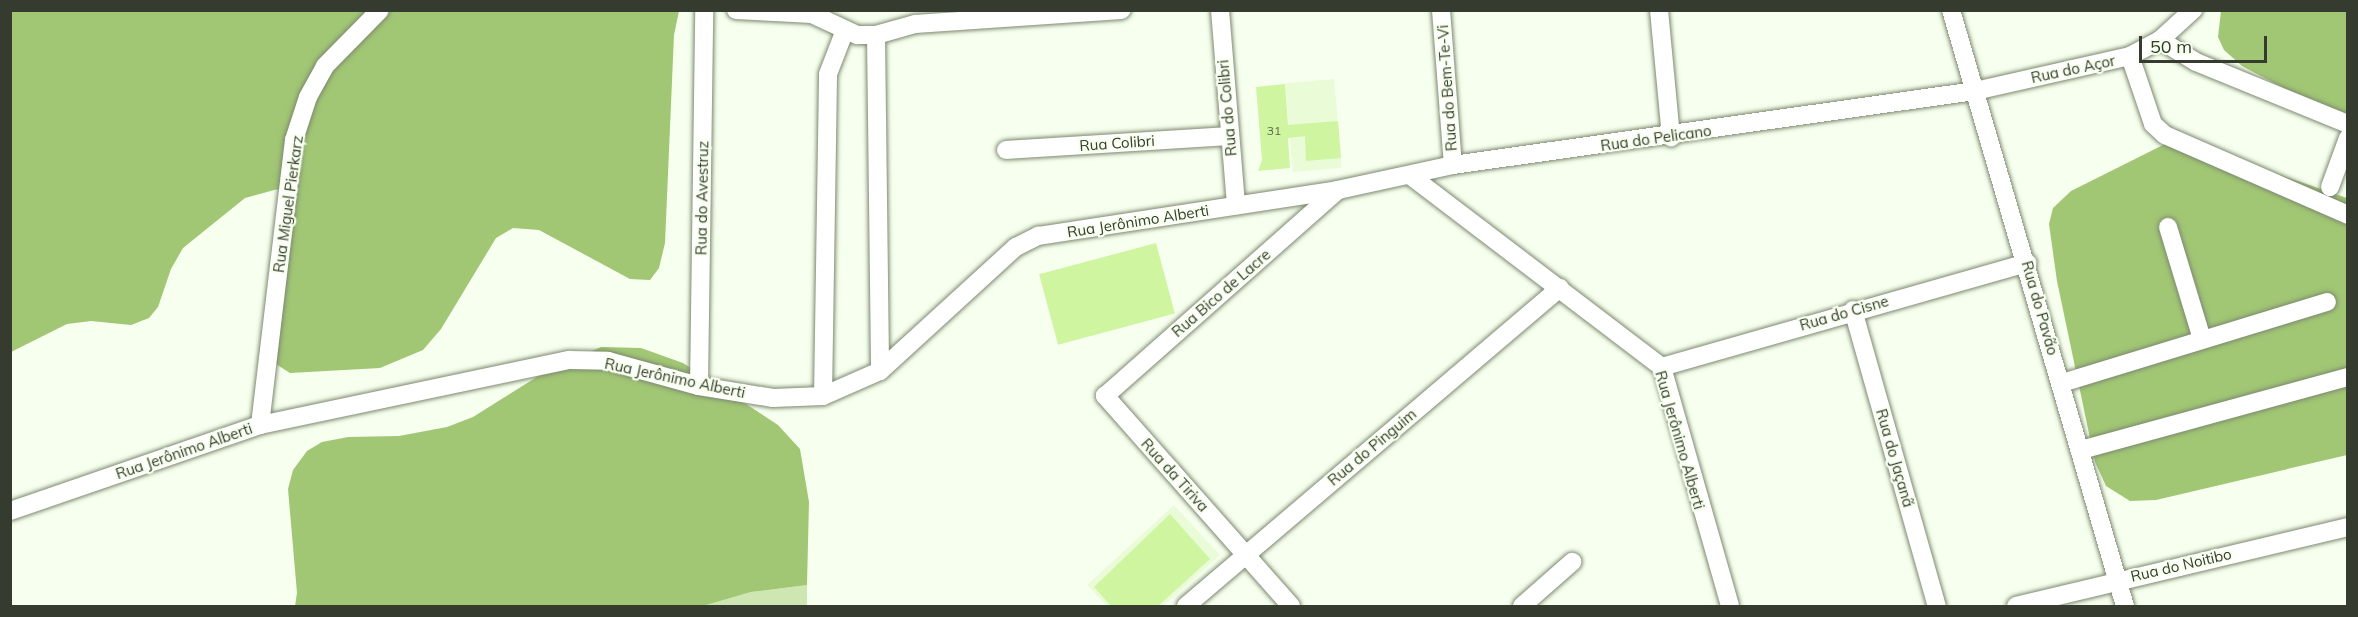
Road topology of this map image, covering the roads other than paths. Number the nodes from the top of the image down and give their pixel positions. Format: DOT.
graph roads {
  1 [pos="380,10"];
  2 [pos="704,10"];
  3 [pos="736,10"];
  4 [pos="1122,10"];
  5 [pos="1220,10"];
  6 [pos="1441,10"];
  7 [pos="1659,10"];
  8 [pos="1951,10"];
  9 [pos="2193,10"];
  10 [pos="819,13"];
  11 [pos="914,17"];
  12 [pos="844,30"];
  13 [pos="876,35"];
  14 [pos="2160,40"];
  15 [pos="2130,56"];
  16 [pos="1975,91"];
  17 [pos="2348,124"];
  18 [pos="1229,136"];
  19 [pos="1671,137"];
  20 [pos="2348,138"];
  21 [pos="1006,150"];
  22 [pos="1454,165"];
  23 [pos="1411,176"];
  24 [pos="2330,188"];
  25 [pos="1338,190"];
  26 [pos="1236,206"];
  27 [pos="2348,215"];
  28 [pos="2168,227"];
  29 [pos="2028,263"];
  30 [pos="1560,288"];
  31 [pos="2327,302"];
  32 [pos="1853,310"];
  33 [pos="2202,339"];
  34 [pos="1662,367"];
  35 [pos="880,371"];
  36 [pos="2348,377"];
  37 [pos="2061,383"];
  38 [pos="699,386"];
  39 [pos="824,396"];
  40 [pos="1104,396"];
  41 [pos="260,425"];
  42 [pos="2081,450"];
  43 [pos="10,512"];
  44 [pos="2348,527"];
  45 [pos="1245,554"];
  46 [pos="1572,562"];
  47 [pos="2118,580"];
  48 [pos="1186,606"];
  49 [pos="1291,606"];
  50 [pos="1522,606"];
  51 [pos="1730,606"];
  52 [pos="1936,606"];
  53 [pos="2016,606"];
  54 [pos="2124,606"];
  1 -- 41 [label="street, Rua Miguel Pierkarz"];
  2 -- 38 [label="street, Rua do Avestruz"];
  3 -- 10 [label="street"];
  4 -- 11 [label="street"];
  5 -- 18 [label="street, Rua do Colibri"];
  6 -- 22 [label="street, Rua do Bem-Te-Vi"];
  7 -- 19 [label="street"];
  8 -- 16 [label="street, Rua do Pavão"];
  9 -- 14 [label="street, Rua do Açor"];
  10 -- 12 [label="street"];
  11 -- 13 [label="street"];
  12 -- 13 [label="street"];
  12 -- 39 [label="street"];
  13 -- 35 [label="street"];
  14 -- 15 [label="street, Rua do Açor"];
  14 -- 17 [label="street"];
  15 -- 16 [label="street, Rua do Açor"];
  15 -- 27 [label="street"];
  16 -- 19 [label="street, Rua do Pelicano"];
  16 -- 29 [label="street, Rua do Pavão"];
  18 -- 21 [label="street, Rua Colibri"];
  18 -- 26 [label="street, Rua do Colibri"];
  19 -- 22 [label="street, Rua do Pelicano"];
  20 -- 24 [label="street"];
  22 -- 23 [label="street, Rua do Pelicano"];
  23 -- 25 [label="street, Rua do Pelicano"];
  23 -- 30 [label="street, Rua Jerônimo Alberti"];
  25 -- 26 [label="street, Rua Jerônimo Alberti"];
  25 -- 40 [label="street, Rua Bico de Lacre"];
  26 -- 35 [label="street, Rua Jerônimo Alberti"];
  28 -- 33 [label="street"];
  29 -- 32 [label="street, Rua do Cisne"];
  29 -- 37 [label="street, Rua do Pavão"];
  30 -- 34 [label="street, Rua Jerônimo Alberti"];
  30 -- 45 [label="street, Rua do Pinguim"];
  31 -- 33 [label="street"];
  32 -- 34 [label="street, Rua do Cisne"];
  32 -- 52 [label="street, Rua do Jaçanã"];
  33 -- 37 [label="street"];
  34 -- 51 [label="street, Rua Jerônimo Alberti"];
  35 -- 39 [label="street, Rua Jerônimo Alberti"];
  36 -- 42 [label="street"];
  37 -- 42 [label="street, Rua do Pavão"];
  38 -- 39 [label="street, Rua Jerônimo Alberti"];
  38 -- 41 [label="street, Rua Jerônimo Alberti"];
  40 -- 45 [label="street, Rua da Tiriva"];
  41 -- 43 [label="street, Rua Jerônimo Alberti"];
  42 -- 47 [label="street, Rua do Pavão"];
  44 -- 47 [label="street, Rua do Noitibo"];
  45 -- 48 [label="street, Rua do Pinguim"];
  45 -- 49 [label="street, Rua da Tiriva"];
  46 -- 50 [label="street"];
  47 -- 53 [label="street, Rua do Noitibo"];
  47 -- 54 [label="street, Rua do Pavão"];
}
